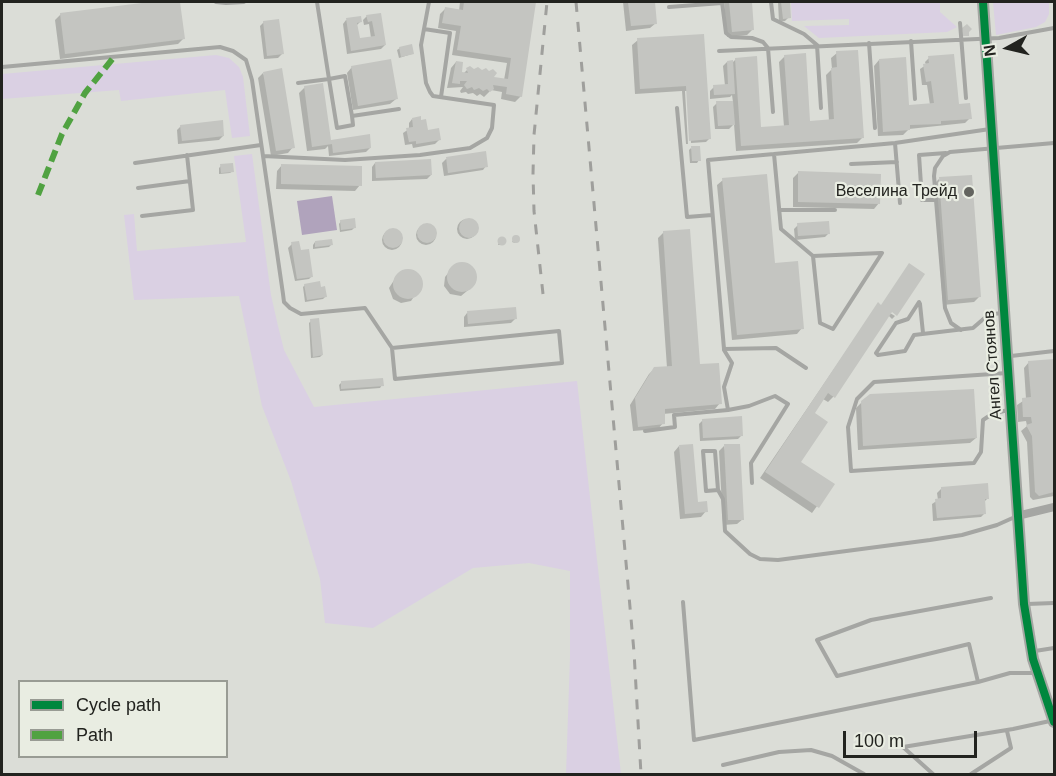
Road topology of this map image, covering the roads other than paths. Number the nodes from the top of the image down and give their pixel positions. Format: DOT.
graph roads {
  1 [pos="216,2"];
  2 [pos="238,2"];
  3 [pos="244,2"];
  4 [pos="317,2"];
  5 [pos="429,2"];
  6 [pos="722,2"];
  7 [pos="771,2"];
  8 [pos="982,2"];
  9 [pos="669,7"];
  10 [pos="960,22"];
  11 [pos="1054,28"];
  12 [pos="424,29"];
  13 [pos="962,39"];
  14 [pos="985,39"];
  15 [pos="911,41"];
  16 [pos="869,43"];
  17 [pos="817,45"];
  18 [pos="768,48"];
  19 [pos="718,51"];
  20 [pos="2,68"];
  21 [pos="329,79"];
  22 [pos="298,83"];
  23 [pos="441,97"];
  24 [pos="966,98"];
  25 [pos="915,99"];
  26 [pos="677,108"];
  27 [pos="821,108"];
  28 [pos="399,109"];
  29 [pos="773,112"];
  30 [pos="352,116"];
  31 [pos="875,128"];
  32 [pos="991,129"];
  33 [pos="895,143"];
  34 [pos="1054,143"];
  35 [pos="261,145"];
  36 [pos="992,148"];
  37 [pos="950,152"];
  38 [pos="774,154"];
  39 [pos="187,155"];
  40 [pos="263,156"];
  41 [pos="897,162"];
  42 [pos="135,163"];
  43 [pos="850,164"];
  44 [pos="190,181"];
  45 [pos="138,188"];
  46 [pos="936,200"];
  47 [pos="900,203"];
  48 [pos="779,210"];
  49 [pos="835,210"];
  50 [pos="712,215"];
  51 [pos="142,216"];
  52 [pos="813,256"];
  53 [pos="1003,312"];
  54 [pos="961,330"];
  55 [pos="923,333"];
  56 [pos="392,348"];
  57 [pos="724,350"];
  58 [pos="1054,351"];
  59 [pos="1006,356"];
  60 [pos="806,368"];
  61 [pos="1008,373"];
  62 [pos="1010,409"];
  63 [pos="728,410"];
  64 [pos="645,431"];
  65 [pos="752,483"];
  66 [pos="717,490"];
  67 [pos="1054,507"];
  68 [pos="1017,516"];
  69 [pos="991,598"];
  70 [pos="683,602"];
  71 [pos="1054,603"];
  72 [pos="1024,604"];
  73 [pos="1054,648"];
  74 [pos="1031,651"];
  75 [pos="1037,673"];
  76 [pos="978,682"];
  77 [pos="1054,721"];
  78 [pos="1007,730"];
  79 [pos="723,765"];
  80 [pos="864,774"];
  81 [pos="933,774"];
  82 [pos="970,774"];
  1 -- 2 [label="lane"];
  2 -- 3 [label="lane"];
  4 -- 21 [label="lane"];
  5 -- 12 [label="lane"];
  6 -- 9 [label="lane"];
  6 -- 18 [label="lane"];
  7 -- 17 [label="lane"];
  8 -- 14 [label="street, Ангел Стоянов"];
  10 -- 13 [label="lane"];
  11 -- 14 [label="lane"];
  12 -- 23 [label="lane"];
  12 -- 23 [label="lane"];
  13 -- 14 [label="lane"];
  13 -- 15 [label="lane"];
  13 -- 24 [label="lane"];
  14 -- 32 [label="street, Ангел Стоянов"];
  15 -- 16 [label="lane"];
  15 -- 25 [label="lane"];
  16 -- 17 [label="lane"];
  16 -- 31 [label="lane"];
  17 -- 18 [label="lane"];
  17 -- 27 [label="lane"];
  18 -- 19 [label="lane"];
  18 -- 29 [label="lane"];
  20 -- 35 [label="lane"];
  21 -- 22 [label="lane"];
  21 -- 30 [label="lane"];
  21 -- 30 [label="lane"];
  23 -- 40 [label="lane"];
  26 -- 50 [label="lane"];
  28 -- 30 [label="lane"];
  32 -- 33 [label="lane"];
  32 -- 36 [label="street, Ангел Стоянов"];
  33 -- 38 [label="lane"];
  33 -- 41 [label="lane"];
  34 -- 36 [label="lane"];
  35 -- 39 [label="lane"];
  35 -- 40 [label="lane"];
  36 -- 37 [label="lane"];
  36 -- 53 [label="street, Ангел Стоянов"];
  37 -- 46 [label="lane"];
  37 -- 46 [label="lane"];
  38 -- 48 [label="lane"];
  38 -- 50 [label="lane"];
  39 -- 42 [label="lane"];
  39 -- 44 [label="lane"];
  40 -- 56 [label="lane"];
  41 -- 43 [label="lane"];
  41 -- 47 [label="lane"];
  44 -- 45 [label="lane"];
  44 -- 51 [label="lane"];
  46 -- 54 [label="lane"];
  48 -- 49 [label="lane"];
  48 -- 52 [label="lane"];
  50 -- 57 [label="lane"];
  52 -- 52 [label="lane"];
  53 -- 54 [label="lane"];
  53 -- 59 [label="street, Ангел Стоянов"];
  54 -- 55 [label="lane"];
  55 -- 55 [label="lane"];
  56 -- 56 [label="lane"];
  57 -- 60 [label="lane"];
  57 -- 63 [label="lane"];
  58 -- 59 [label="lane"];
  59 -- 61 [label="street, Ангел Стоянов"];
  61 -- 62 [label="street, Ангел Стоянов"];
  61 -- 62 [label="lane"];
  62 -- 68 [label="street, Ангел Стоянов"];
  63 -- 64 [label="lane"];
  63 -- 65 [label="lane"];
  66 -- 66 [label="lane"];
  66 -- 68 [label="lane"];
  67 -- 68 [label="street"];
  68 -- 72 [label="street, Ангел Стоянов"];
  69 -- 76 [label="lane"];
  70 -- 76 [label="lane"];
  71 -- 72 [label="lane"];
  72 -- 74 [label="street, Ангел Стоянов"];
  73 -- 74 [label="lane"];
  74 -- 75 [label="street, Ангел Стоянов"];
  75 -- 76 [label="lane"];
  75 -- 77 [label="street, Ангел Стоянов"];
  77 -- 78 [label="lane"];
  78 -- 81 [label="lane"];
  78 -- 82 [label="lane"];
  79 -- 80 [label="lane"];
}
